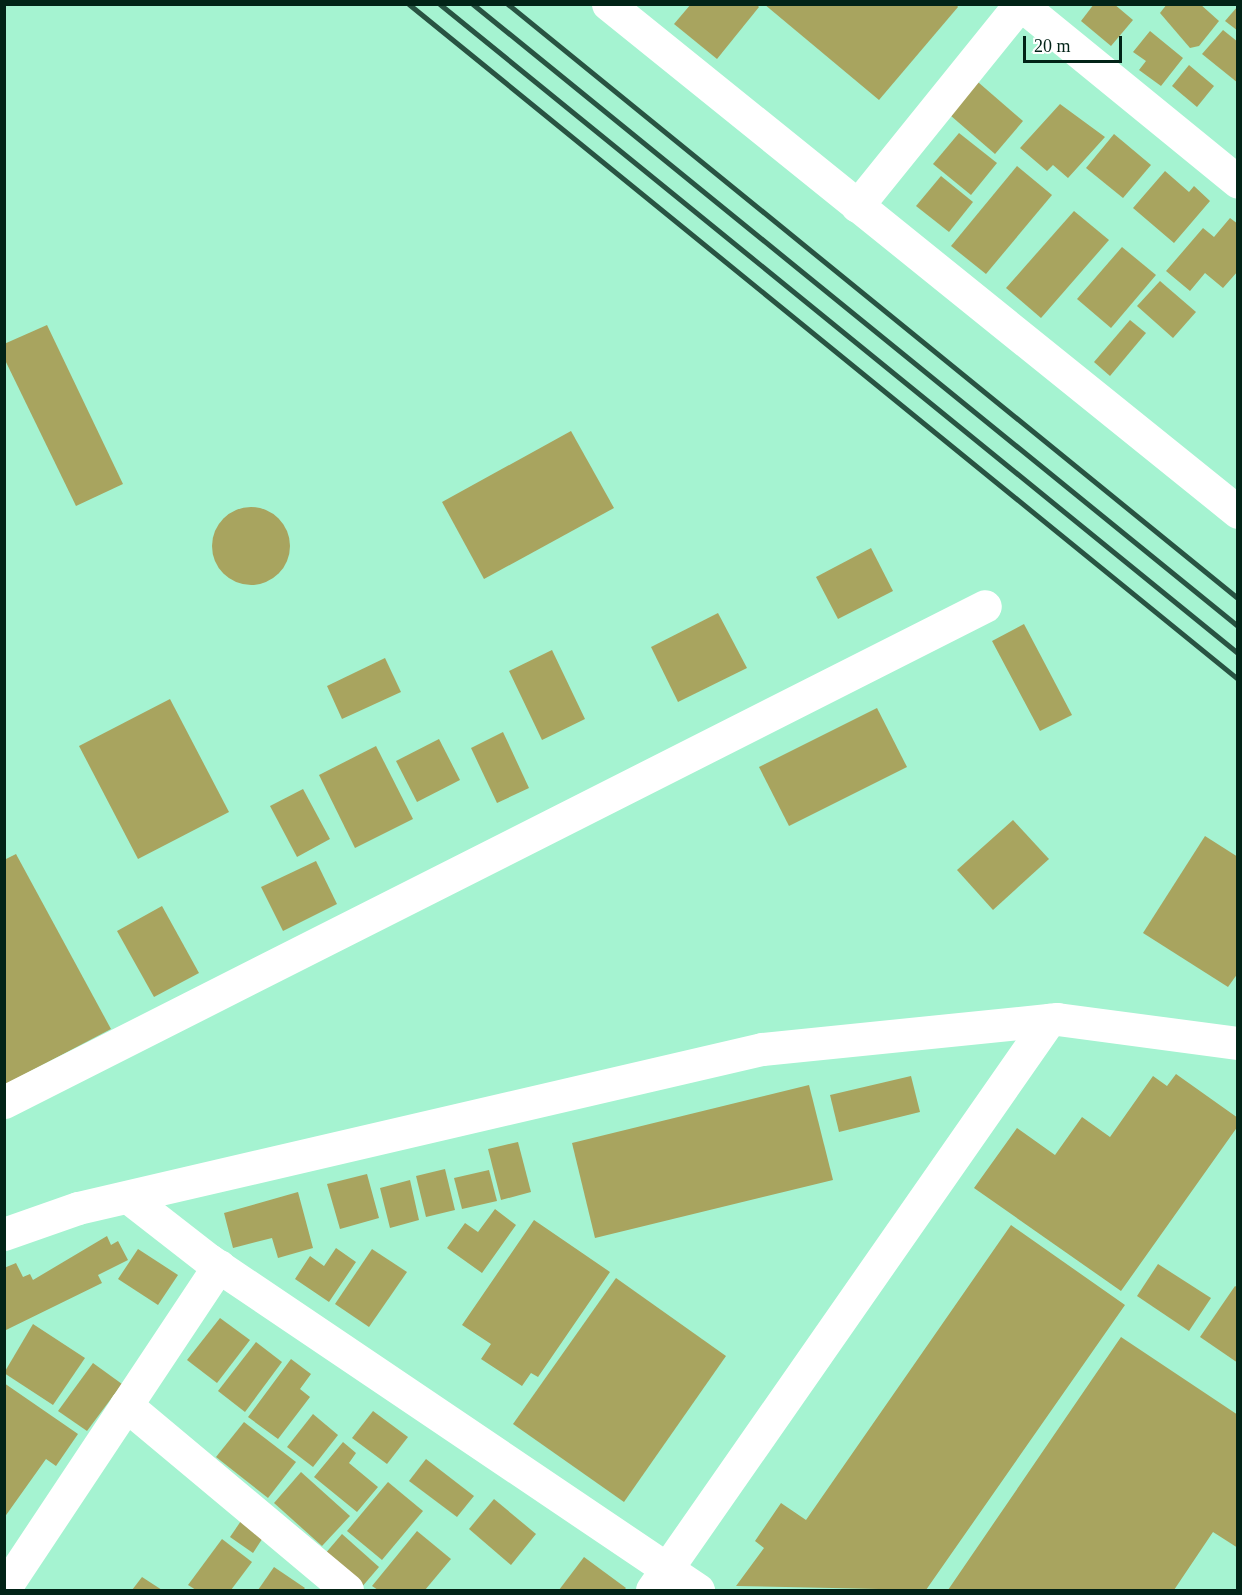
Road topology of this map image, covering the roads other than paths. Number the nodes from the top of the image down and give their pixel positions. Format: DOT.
graph roads {
  1 [pos="608,4"];
  2 [pos="1238,182"];
  3 [pos="857,206"];
  4 [pos="1238,512"];
  5 [pos="985,606"];
  6 [pos="1049,1020"];
  7 [pos="1238,1043"];
  8 [pos="4,1102"];
  9 [pos="128,1197"];
  10 [pos="4,1234"];
  11 [pos="219,1266"];
  12 [pos="126,1405"];
  13 [pos="659,1580"];
  14 [pos="4,1589"];
  15 [pos="347,1590"];
  16 [pos="698,1590"];
  1 -- 3 [label="street"];
  2 -- 3 [label="street"];
  3 -- 4 [label="street"];
  5 -- 8 [label="street"];
  6 -- 7 [label="street"];
  6 -- 9 [label="street"];
  6 -- 13 [label="street"];
  9 -- 10 [label="street"];
  9 -- 11 [label="street"];
  11 -- 12 [label="street"];
  11 -- 13 [label="street"];
  12 -- 14 [label="street"];
  12 -- 15 [label="street"];
  13 -- 16 [label="street"];
}
